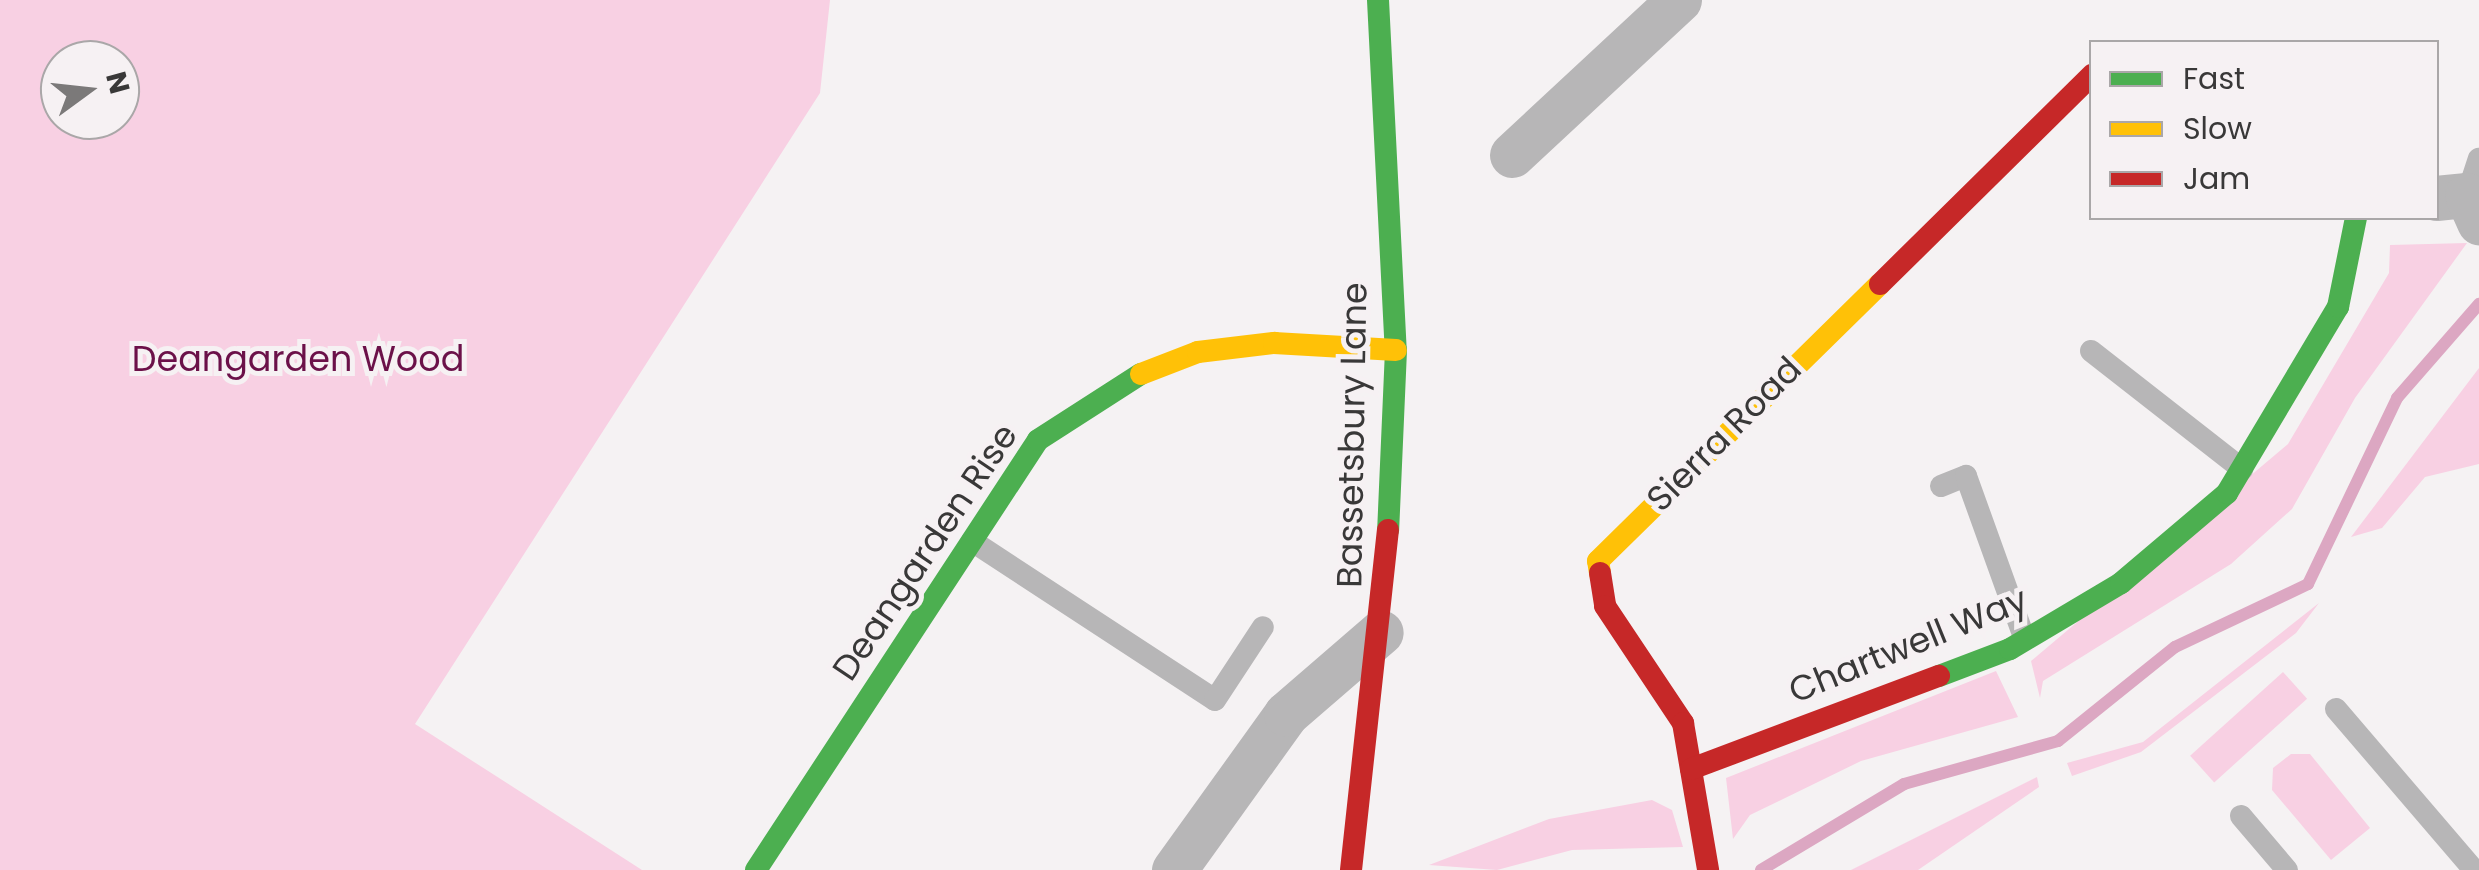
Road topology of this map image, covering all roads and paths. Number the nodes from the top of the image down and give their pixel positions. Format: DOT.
graph roads {
  1 [pos="1378,0"];
  2 [pos="1661,6"];
  3 [pos="2089,78"];
  4 [pos="1512,156"];
  5 [pos="2356,220"];
  6 [pos="1396,350"];
  7 [pos="2090,351"];
  8 [pos="2242,469"];
  9 [pos="1942,486"];
  10 [pos="972,541"];
  11 [pos="1263,627"];
  12 [pos="1381,632"];
  13 [pos="2026,640"];
  14 [pos="2336,709"];
  15 [pos="1691,769"];
  16 [pos="2241,816"];
  17 [pos="756,870"];
  18 [pos="1174,870"];
  19 [pos="1352,870"];
  20 [pos="1708,870"];
  21 [pos="2287,870"];
  22 [pos="2474,870"];
  1 -- 6 [label="street, Bassetsbury Lane"];
  2 -- 4 [label="street"];
  3 -- 15 [label="street, Sierra Road"];
  5 -- 8 [label="street, Chartwell Way"];
  6 -- 10 [label="street, Deangarden Rise"];
  6 -- 12 [label="street, Bassetsbury Lane"];
  7 -- 8 [label="lane"];
  8 -- 13 [label="street, Chartwell Way"];
  9 -- 13 [label="lane"];
  10 -- 11 [label="lane"];
  10 -- 17 [label="street, Deangarden Rise"];
  12 -- 18 [label="street"];
  12 -- 19 [label="street, Bassetsbury Lane"];
  13 -- 15 [label="street, Chartwell Way"];
  14 -- 22 [label="lane"];
  15 -- 20 [label="street, Sierra Road"];
  16 -- 21 [label="lane"];
}
